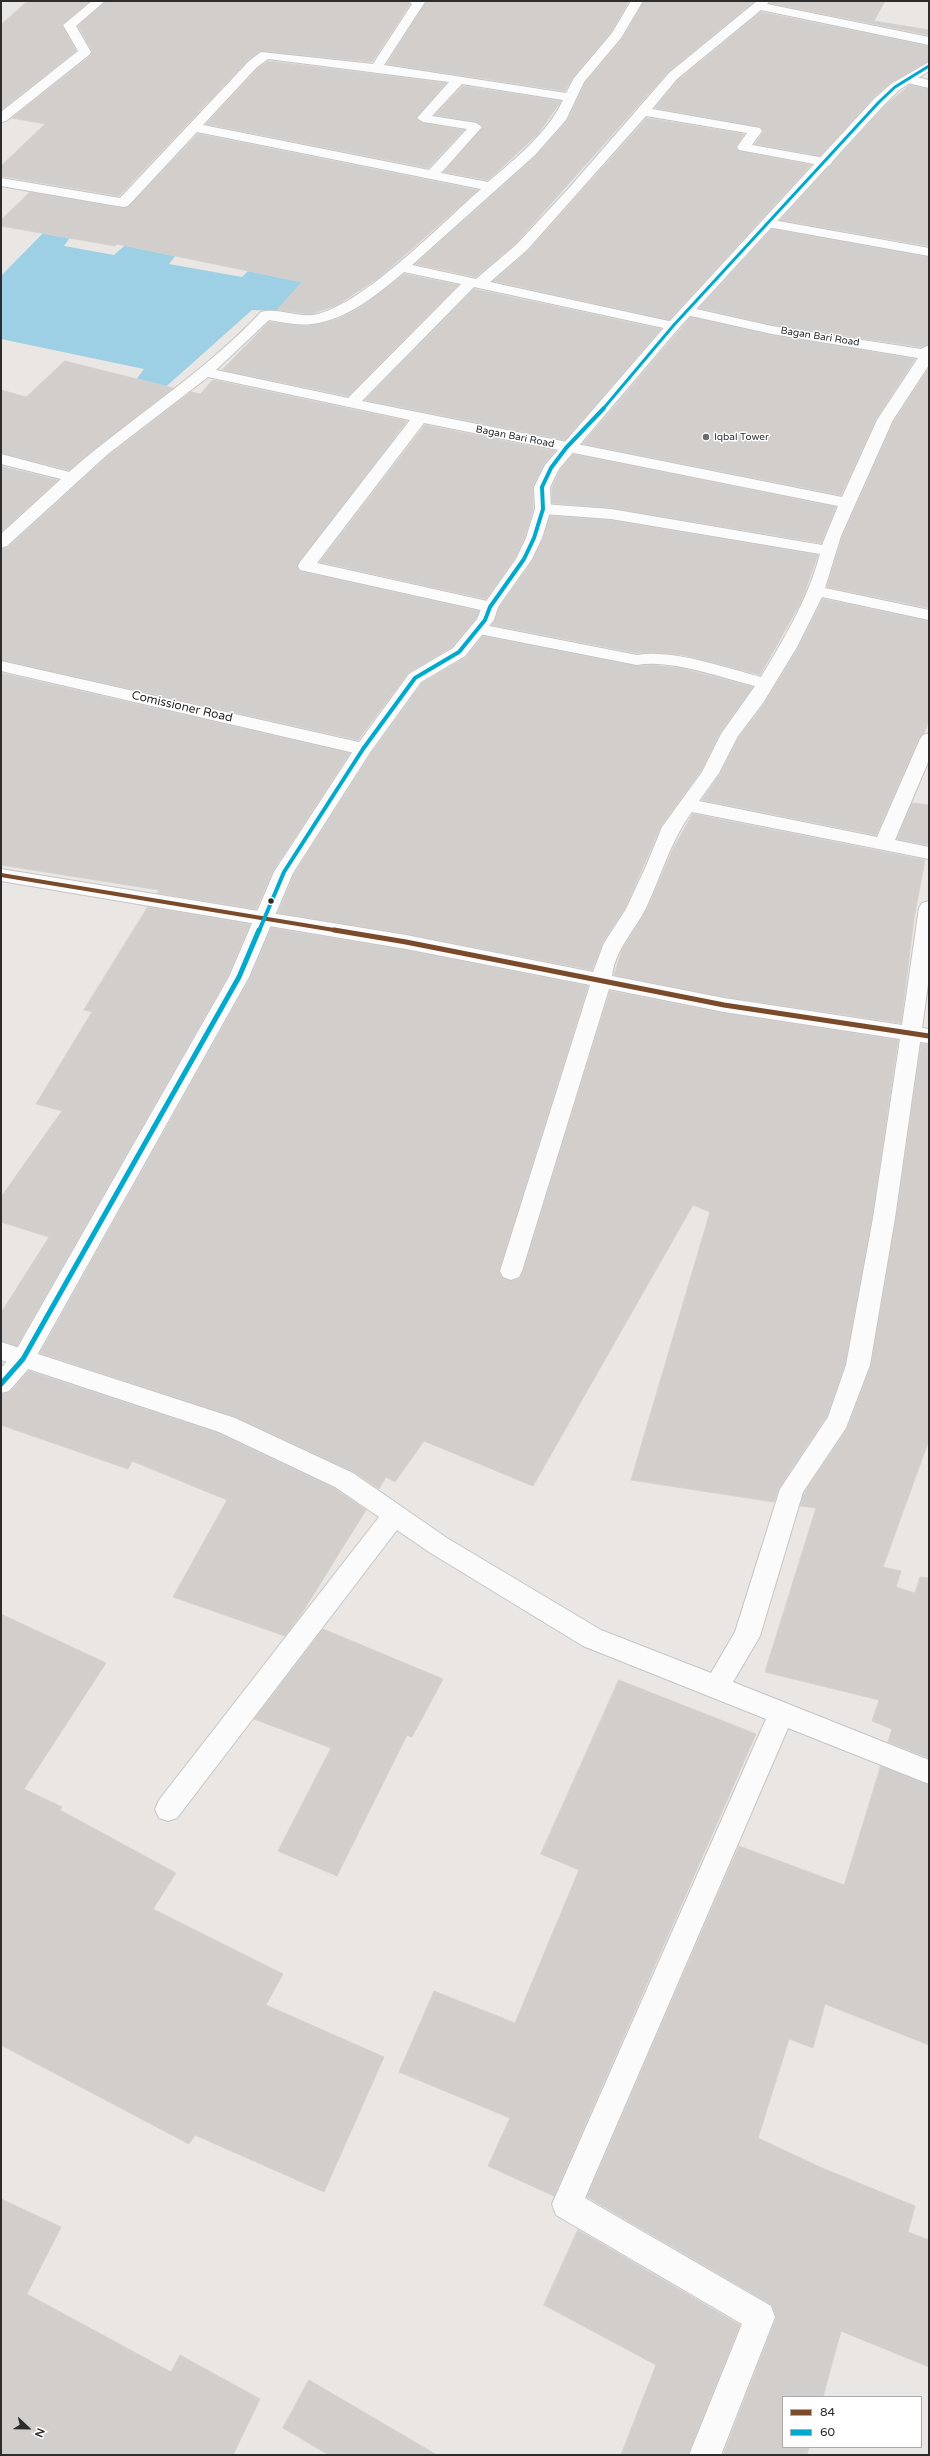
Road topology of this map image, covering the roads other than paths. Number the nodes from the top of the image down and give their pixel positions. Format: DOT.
graph roads {
  1 [pos="99,1"];
  2 [pos="414,1"];
  3 [pos="637,1"];
  4 [pos="761,4"];
  5 [pos="929,41"];
  6 [pos="929,66"];
  7 [pos="376,68"];
  8 [pos="459,79"];
  9 [pos="907,79"];
  10 [pos="929,84"];
  11 [pos="570,97"];
  12 [pos="642,111"];
  13 [pos="1,118"];
  14 [pos="194,127"];
  15 [pos="825,162"];
  16 [pos="432,175"];
  17 [pos="1,182"];
  18 [pos="492,187"];
  19 [pos="767,223"];
  20 [pos="929,252"];
  21 [pos="401,267"];
  22 [pos="475,283"];
  23 [pos="688,311"];
  24 [pos="673,326"];
  25 [pos="928,353"];
  26 [pos="207,372"];
  27 [pos="351,404"];
  28 [pos="420,418"];
  29 [pos="566,448"];
  30 [pos="1,459"];
  31 [pos="72,477"];
  32 [pos="848,503"];
  33 [pos="543,509"];
  34 [pos="1,543"];
  35 [pos="829,551"];
  36 [pos="815,591"];
  37 [pos="490,607"];
  38 [pos="929,615"];
  39 [pos="478,629"];
  40 [pos="1,666"];
  41 [pos="764,683"];
  42 [pos="929,739"];
  43 [pos="363,749"];
  44 [pos="687,804"];
  45 [pos="883,845"];
  46 [pos="929,853"];
  47 [pos="1,875"];
  48 [pos="929,908"];
  49 [pos="263,919"];
  50 [pos="602,980"];
  51 [pos="921,1035"];
  52 [pos="511,1271"];
  53 [pos="12,1355"];
  54 [pos="1,1384"];
  55 [pos="395,1515"];
  56 [pos="717,1686"];
  57 [pos="782,1712"];
  58 [pos="929,1772"];
  59 [pos="168,1809"];
  60 [pos="705,2455"];
  1 -- 13 [label="street"];
  2 -- 7 [label="street"];
  3 -- 11 [label="street"];
  4 -- 5 [label="street"];
  4 -- 12 [label="street"];
  6 -- 9 [label="street"];
  7 -- 8 [label="street"];
  7 -- 14 [label="street"];
  8 -- 11 [label="street"];
  8 -- 16 [label="street"];
  9 -- 10 [label="street"];
  9 -- 15 [label="street"];
  11 -- 18 [label="street"];
  12 -- 15 [label="street"];
  12 -- 22 [label="street"];
  14 -- 16 [label="street"];
  14 -- 17 [label="street"];
  15 -- 19 [label="street"];
  16 -- 18 [label="street"];
  18 -- 21 [label="street"];
  19 -- 20 [label="street"];
  19 -- 23 [label="street"];
  21 -- 22 [label="street"];
  21 -- 26 [label="street"];
  22 -- 24 [label="street"];
  22 -- 27 [label="street"];
  23 -- 24 [label="street"];
  23 -- 25 [label="street, Bagan Bari Road"];
  24 -- 29 [label="street"];
  25 -- 32 [label="street"];
  26 -- 27 [label="street, Bagan Bari Road"];
  26 -- 31 [label="street"];
  27 -- 28 [label="street, Bagan Bari Road"];
  28 -- 29 [label="street, Bagan Bari Road"];
  28 -- 37 [label="street"];
  29 -- 32 [label="street, Bagan Bari Road"];
  29 -- 33 [label="street"];
  30 -- 31 [label="street"];
  31 -- 34 [label="street"];
  32 -- 35 [label="street"];
  33 -- 35 [label="street"];
  33 -- 37 [label="street"];
  35 -- 36 [label="street"];
  36 -- 38 [label="street"];
  36 -- 41 [label="street"];
  37 -- 39 [label="street"];
  39 -- 41 [label="street"];
  39 -- 43 [label="street"];
  40 -- 43 [label="street, Comissioner Road"];
  41 -- 44 [label="street"];
  42 -- 45 [label="street"];
  43 -- 49 [label="street"];
  44 -- 45 [label="street"];
  44 -- 50 [label="street"];
  45 -- 46 [label="street"];
  47 -- 49 [label="street"];
  48 -- 51 [label="street"];
  49 -- 50 [label="street"];
  49 -- 53 [label="street"];
  50 -- 51 [label="street"];
  50 -- 52 [label="street"];
  51 -- 56 [label="street"];
  53 -- 54 [label="street"];
  53 -- 55 [label="street"];
  55 -- 56 [label="street"];
  55 -- 59 [label="street"];
  56 -- 57 [label="street"];
  57 -- 58 [label="street"];
  57 -- 60 [label="street"];
}
